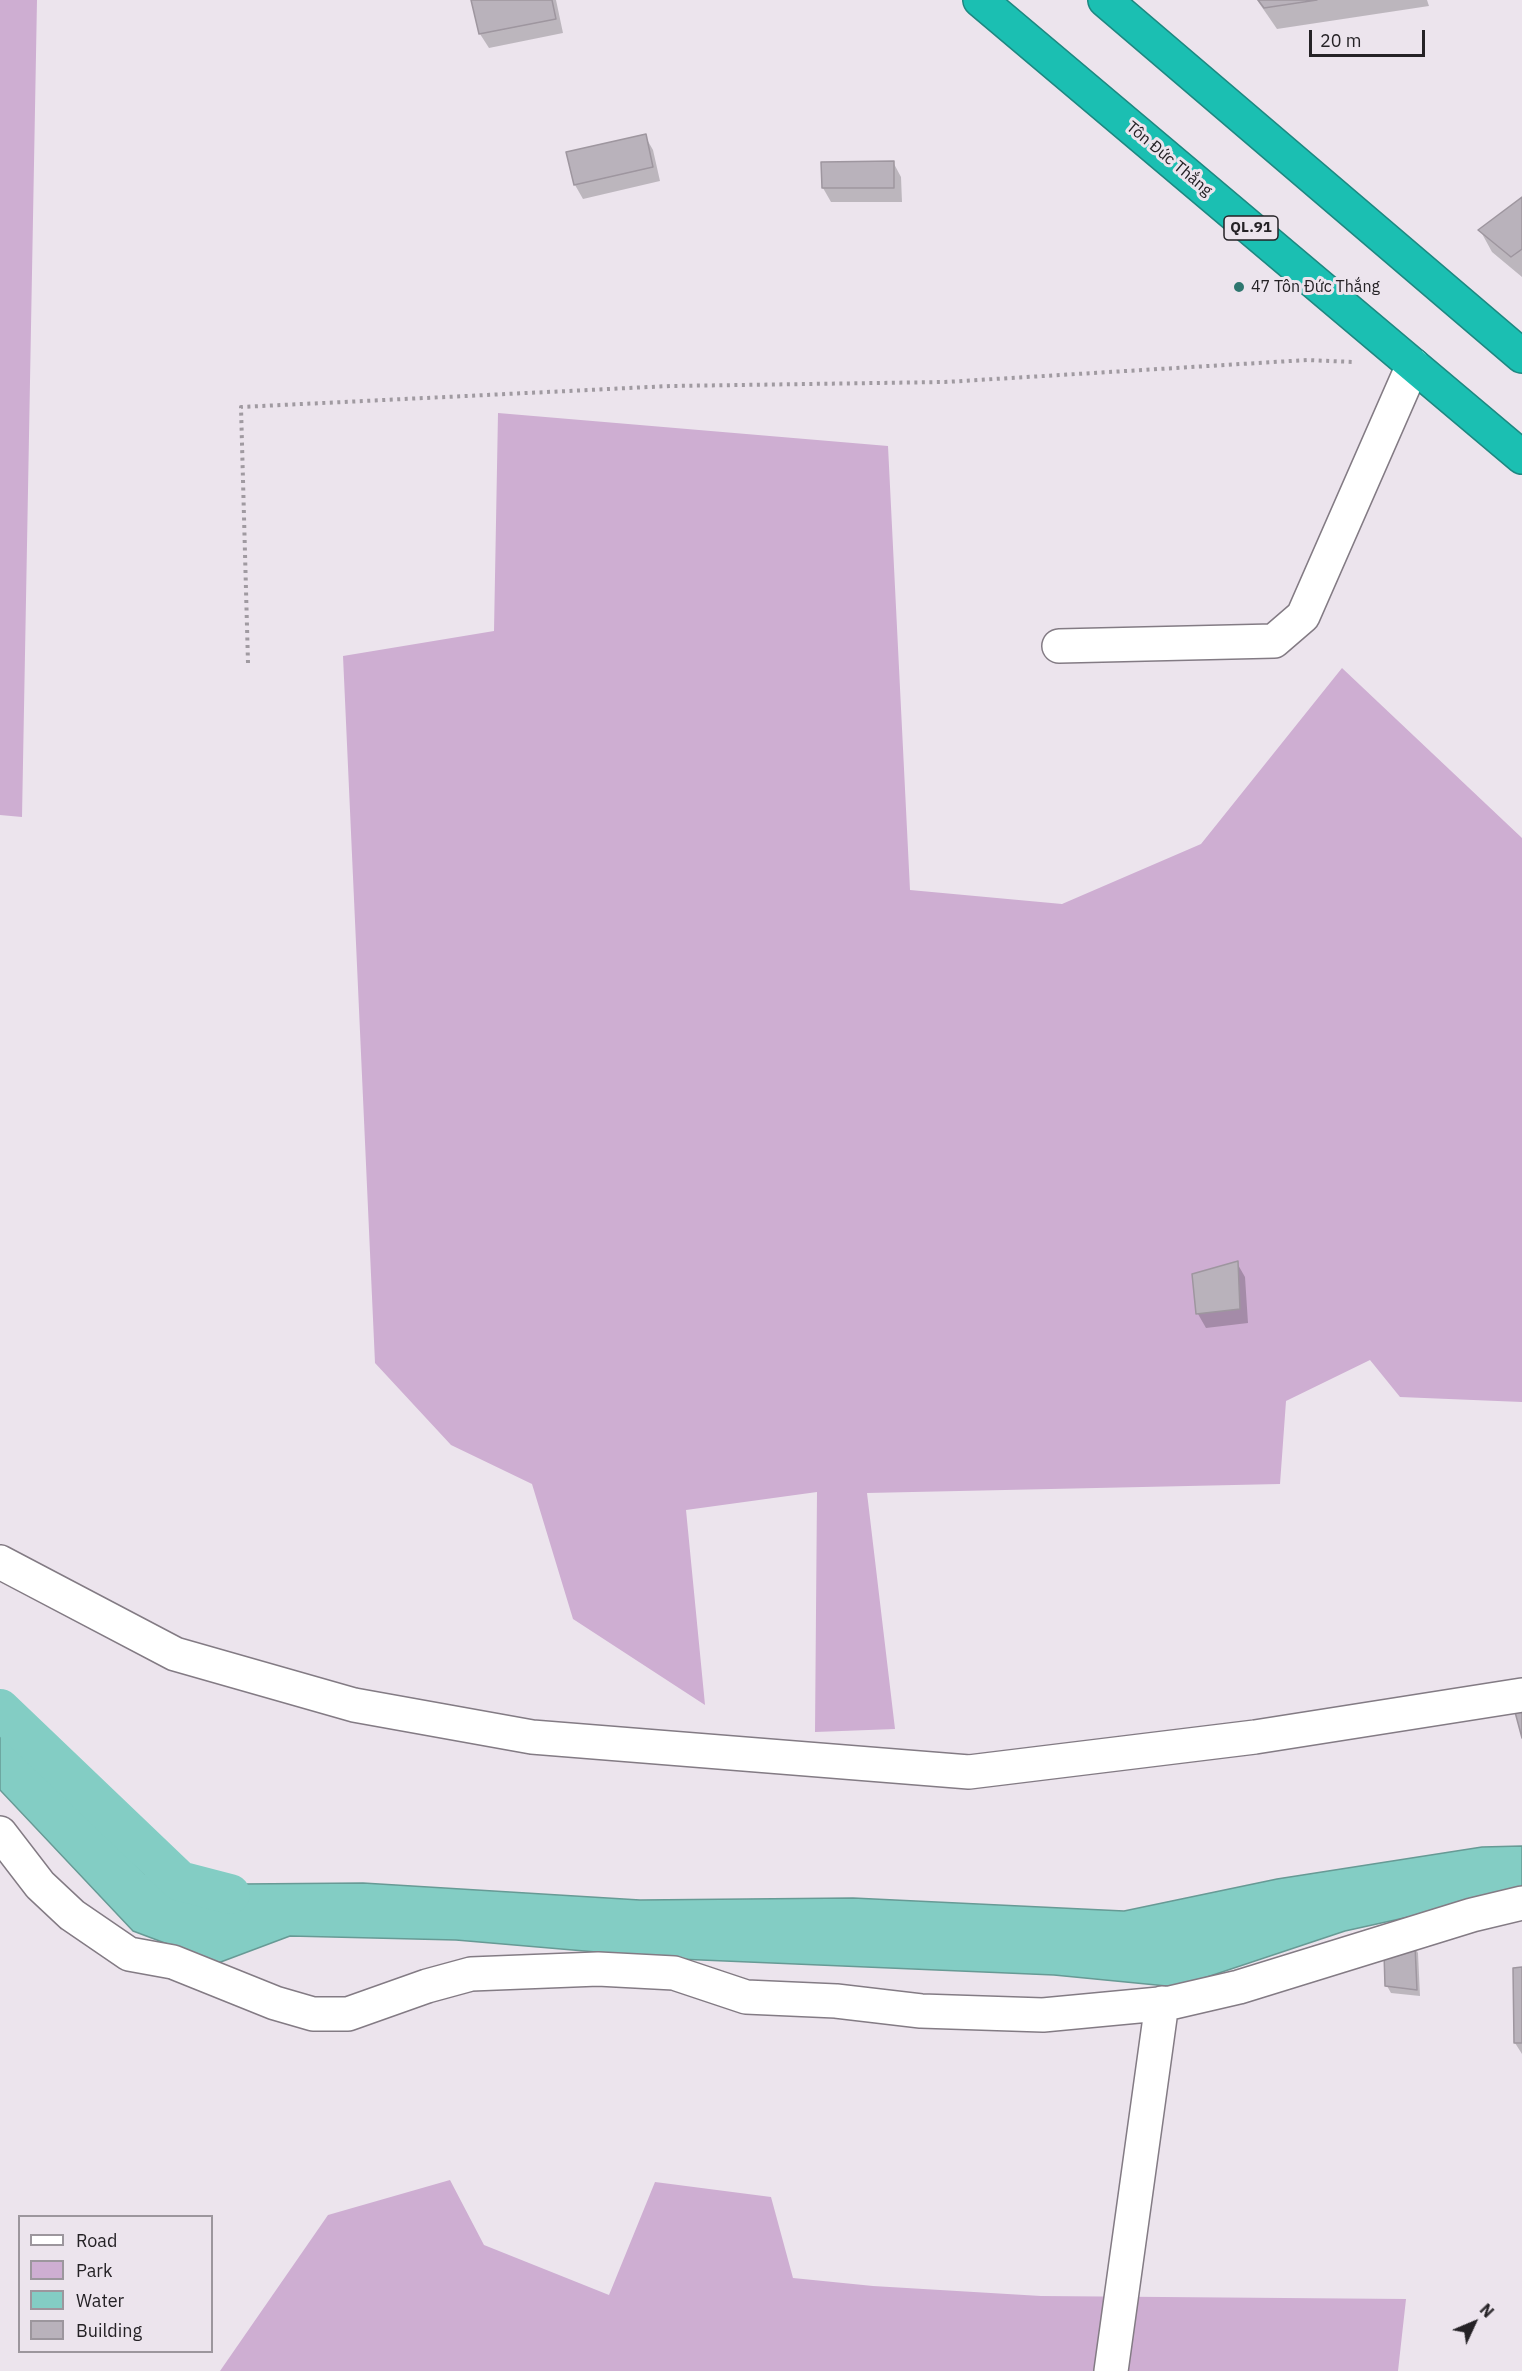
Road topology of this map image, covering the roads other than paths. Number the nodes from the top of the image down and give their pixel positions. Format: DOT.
graph roads {
  1 [pos="980,0"];
  2 [pos="1105,0"];
  3 [pos="1522,356"];
  4 [pos="1413,365"];
  5 [pos="1522,457"];
  6 [pos="1059,646"];
  7 [pos="0,1562"];
  8 [pos="1522,1695"];
  9 [pos="0,1833"];
  10 [pos="1522,1903"];
  11 [pos="1162,2003"];
  12 [pos="1111,2371"];
  1 -- 4 [label="highway, Tôn Đức Thắng / QL.91"];
  2 -- 3 [label="highway"];
  4 -- 5 [label="highway, Tôn Đức Thắng / QL.91"];
  4 -- 6 [label="street"];
  7 -- 8 [label="street"];
  9 -- 11 [label="street"];
  10 -- 11 [label="street"];
  11 -- 12 [label="street"];
}
